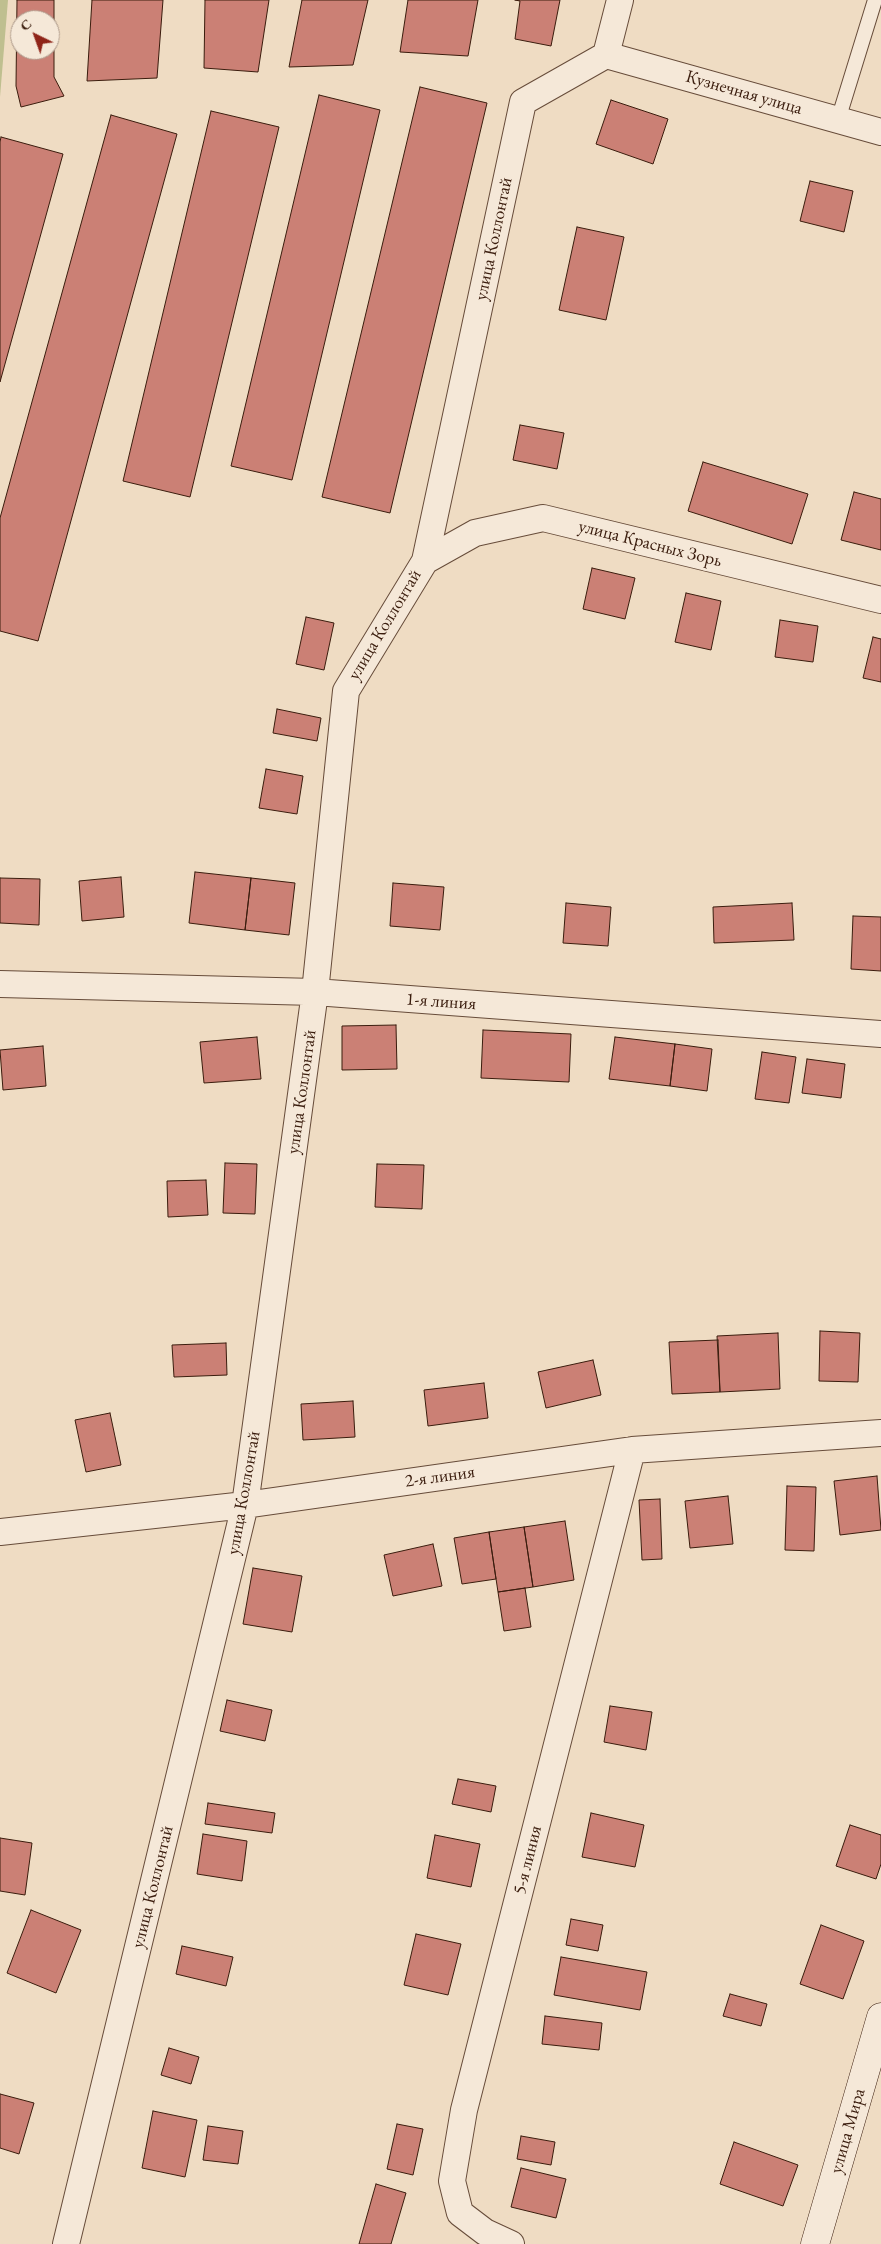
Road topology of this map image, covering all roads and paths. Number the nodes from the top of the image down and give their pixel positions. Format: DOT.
graph roads {
  1 [pos="622,0"];
  2 [pos="875,0"];
  3 [pos="606,55"];
  4 [pos="838,120"];
  5 [pos="881,132"];
  6 [pos="424,561"];
  7 [pos="881,600"];
  8 [pos="0,984"];
  9 [pos="315,992"];
  10 [pos="881,1034"];
  11 [pos="881,1433"];
  12 [pos="632,1450"];
  13 [pos="245,1505"];
  14 [pos="0,1532"];
  15 [pos="881,2017"];
  16 [pos="66,2244"];
  17 [pos="511,2244"];
  18 [pos="815,2244"];
  1 -- 3 [label="street"];
  2 -- 4 [label="lane"];
  3 -- 4 [label="street, Кузнечная улица"];
  3 -- 6 [label="street, улица Коллонтай"];
  4 -- 5 [label="street, Кузнечная улица"];
  6 -- 7 [label="street, улица Красных Зорь"];
  6 -- 9 [label="street, улица Коллонтай"];
  8 -- 9 [label="street, 1-я линия"];
  9 -- 10 [label="street, 1-я линия"];
  9 -- 13 [label="street, улица Коллонтай"];
  11 -- 12 [label="street, 2-я линия"];
  12 -- 13 [label="street, 2-я линия"];
  12 -- 17 [label="street, 5-я линия"];
  13 -- 14 [label="street, 2-я линия"];
  13 -- 16 [label="street, улица Коллонтай"];
  15 -- 18 [label="main road, улица Мира"];
}
